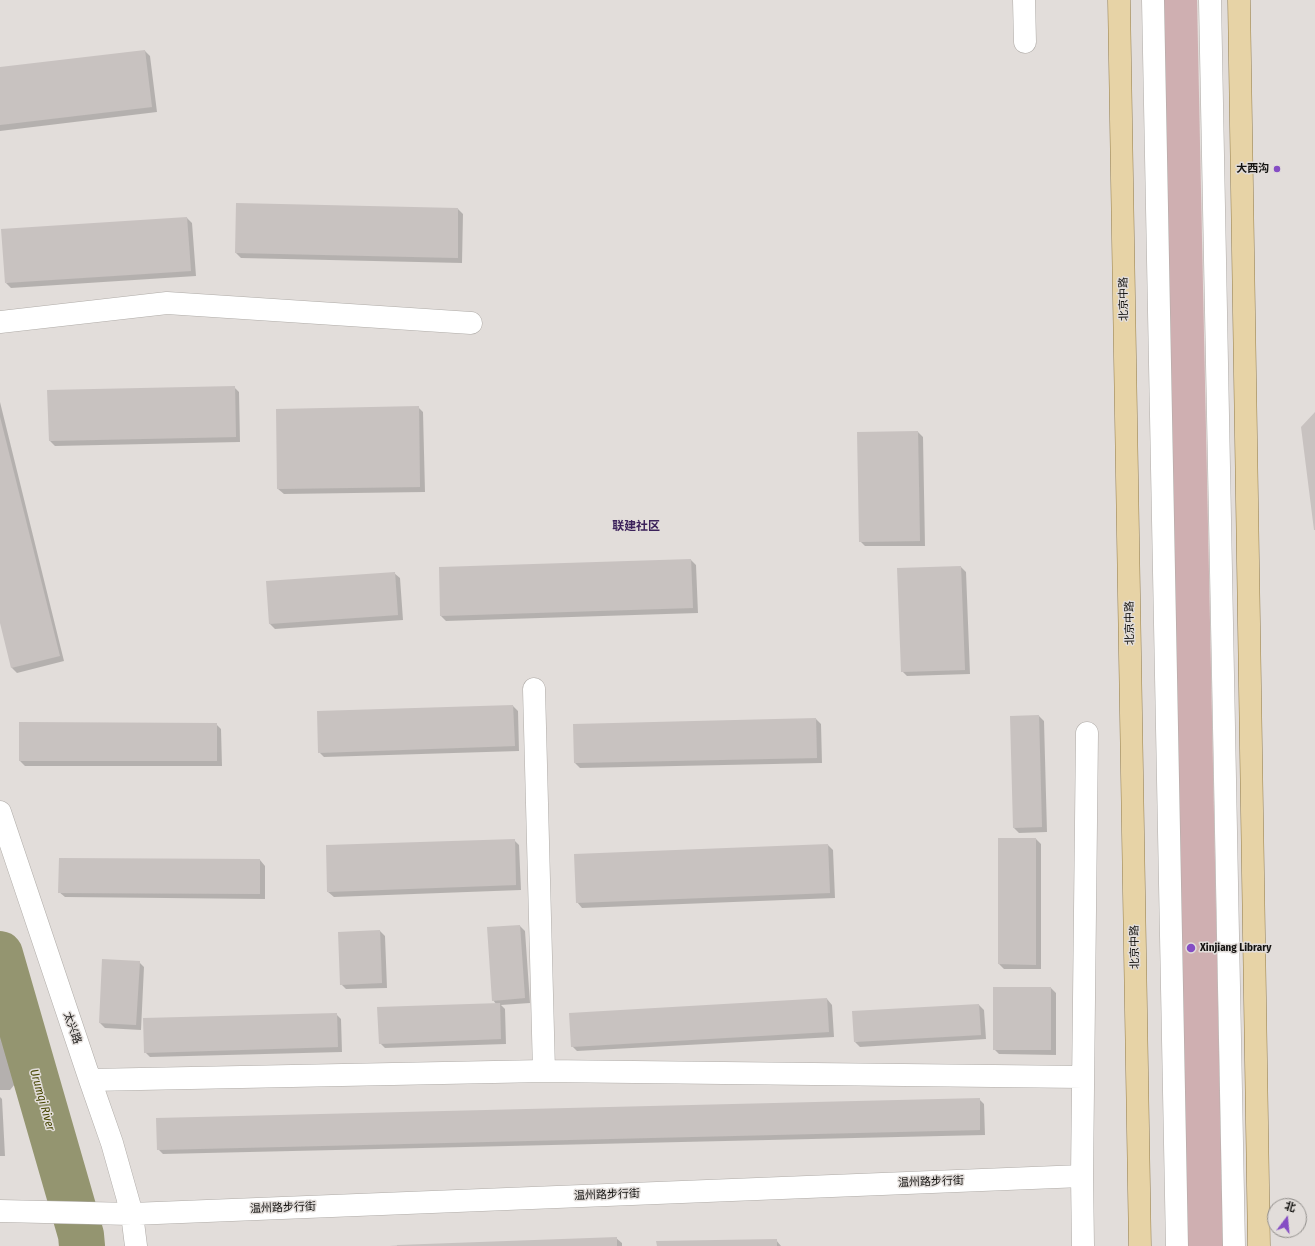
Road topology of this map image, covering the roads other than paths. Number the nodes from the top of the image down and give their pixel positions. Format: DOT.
graph roads {
  1 [pos="1024,0"];
  2 [pos="1119,0"];
  3 [pos="1153,0"];
  4 [pos="1210,0"];
  5 [pos="1239,0"];
  6 [pos="1025,42"];
  7 [pos="0,322"];
  8 [pos="471,323"];
  9 [pos="534,690"];
  10 [pos="1087,733"];
  11 [pos="0,812"];
  12 [pos="544,1071"];
  13 [pos="1083,1077"];
  14 [pos="90,1080"];
  15 [pos="1082,1176"];
  16 [pos="9,1211"];
  17 [pos="132,1214"];
  18 [pos="136,1246"];
  19 [pos="1083,1246"];
  20 [pos="1140,1246"];
  21 [pos="1177,1246"];
  22 [pos="1234,1246"];
  23 [pos="1259,1246"];
  1 -- 6 [label="street"];
  2 -- 20 [label="main road, 北京中路"];
  3 -- 21 [label="street"];
  4 -- 22 [label="street"];
  5 -- 23 [label="main road"];
  7 -- 8 [label="street"];
  9 -- 12 [label="street"];
  10 -- 13 [label="street"];
  11 -- 14 [label="street, 太兴路"];
  12 -- 13 [label="street"];
  12 -- 14 [label="street"];
  13 -- 15 [label="street"];
  14 -- 17 [label="street, 太兴路"];
  15 -- 17 [label="street, 温州路步行街"];
  15 -- 19 [label="street"];
  16 -- 17 [label="street, 温州路步行街"];
  17 -- 18 [label="street, 太兴路"];
}
